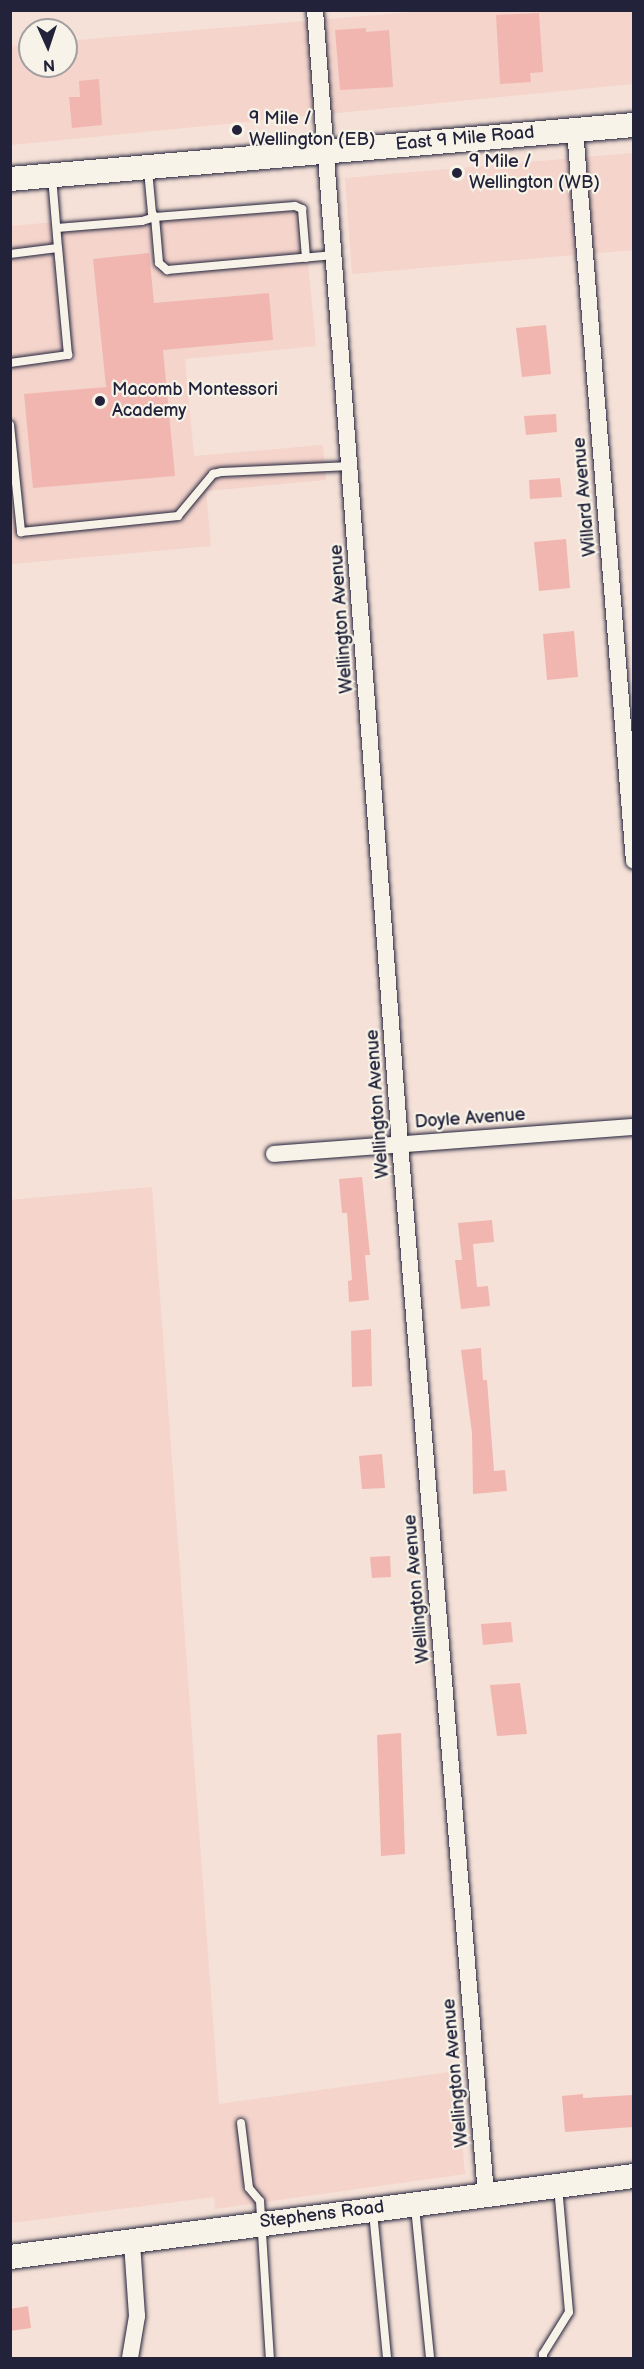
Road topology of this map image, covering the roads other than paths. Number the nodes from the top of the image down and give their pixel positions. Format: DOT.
graph roads {
  1 [pos="315,10"];
  2 [pos="633,125"];
  3 [pos="575,130"];
  4 [pos="327,151"];
  5 [pos="148,167"];
  6 [pos="52,176"];
  7 [pos="10,179"];
  8 [pos="155,217"];
  9 [pos="57,228"];
  10 [pos="58,248"];
  11 [pos="10,254"];
  12 [pos="334,255"];
  13 [pos="306,258"];
  14 [pos="10,363"];
  15 [pos="10,424"];
  16 [pos="350,466"];
  17 [pos="633,861"];
  18 [pos="633,1127"];
  19 [pos="400,1144"];
  20 [pos="274,1154"];
  21 [pos="241,2122"];
  22 [pos="633,2176"];
  23 [pos="558,2185"];
  24 [pos="486,2194"];
  25 [pos="414,2204"];
  26 [pos="372,2209"];
  27 [pos="262,2223"];
  28 [pos="132,2242"];
  29 [pos="10,2257"];
  30 [pos="130,2358"];
  31 [pos="270,2358"];
  32 [pos="387,2358"];
  33 [pos="430,2358"];
  34 [pos="543,2358"];
  1 -- 4 [label="street, Wellington Avenue"];
  2 -- 3 [label="street, East 9 Mile Road"];
  3 -- 4 [label="street, East 9 Mile Road"];
  3 -- 17 [label="street, Willard Avenue"];
  4 -- 5 [label="street, East 9 Mile Road"];
  4 -- 12 [label="street, Wellington Avenue"];
  5 -- 6 [label="street, East 9 Mile Road"];
  5 -- 8 [label="lane"];
  6 -- 7 [label="street, East 9 Mile Road"];
  6 -- 9 [label="lane"];
  8 -- 9 [label="lane"];
  8 -- 13 [label="lane"];
  8 -- 13 [label="lane"];
  9 -- 10 [label="lane"];
  10 -- 11 [label="lane"];
  10 -- 14 [label="lane"];
  12 -- 13 [label="lane"];
  12 -- 16 [label="street, Wellington Avenue"];
  15 -- 16 [label="lane"];
  16 -- 19 [label="street, Wellington Avenue"];
  18 -- 19 [label="street, Doyle Avenue"];
  19 -- 20 [label="street, Doyle Avenue"];
  19 -- 24 [label="street, Wellington Avenue"];
  21 -- 27 [label="lane"];
  22 -- 23 [label="street, Stephens Road"];
  23 -- 24 [label="street, Stephens Road"];
  23 -- 34 [label="lane"];
  24 -- 25 [label="street, Stephens Road"];
  25 -- 26 [label="street, Stephens Road"];
  25 -- 33 [label="lane"];
  26 -- 27 [label="street, Stephens Road"];
  26 -- 32 [label="lane"];
  27 -- 28 [label="street, Stephens Road"];
  27 -- 31 [label="lane"];
  28 -- 29 [label="street, Stephens Road"];
  28 -- 30 [label="street"];
}
